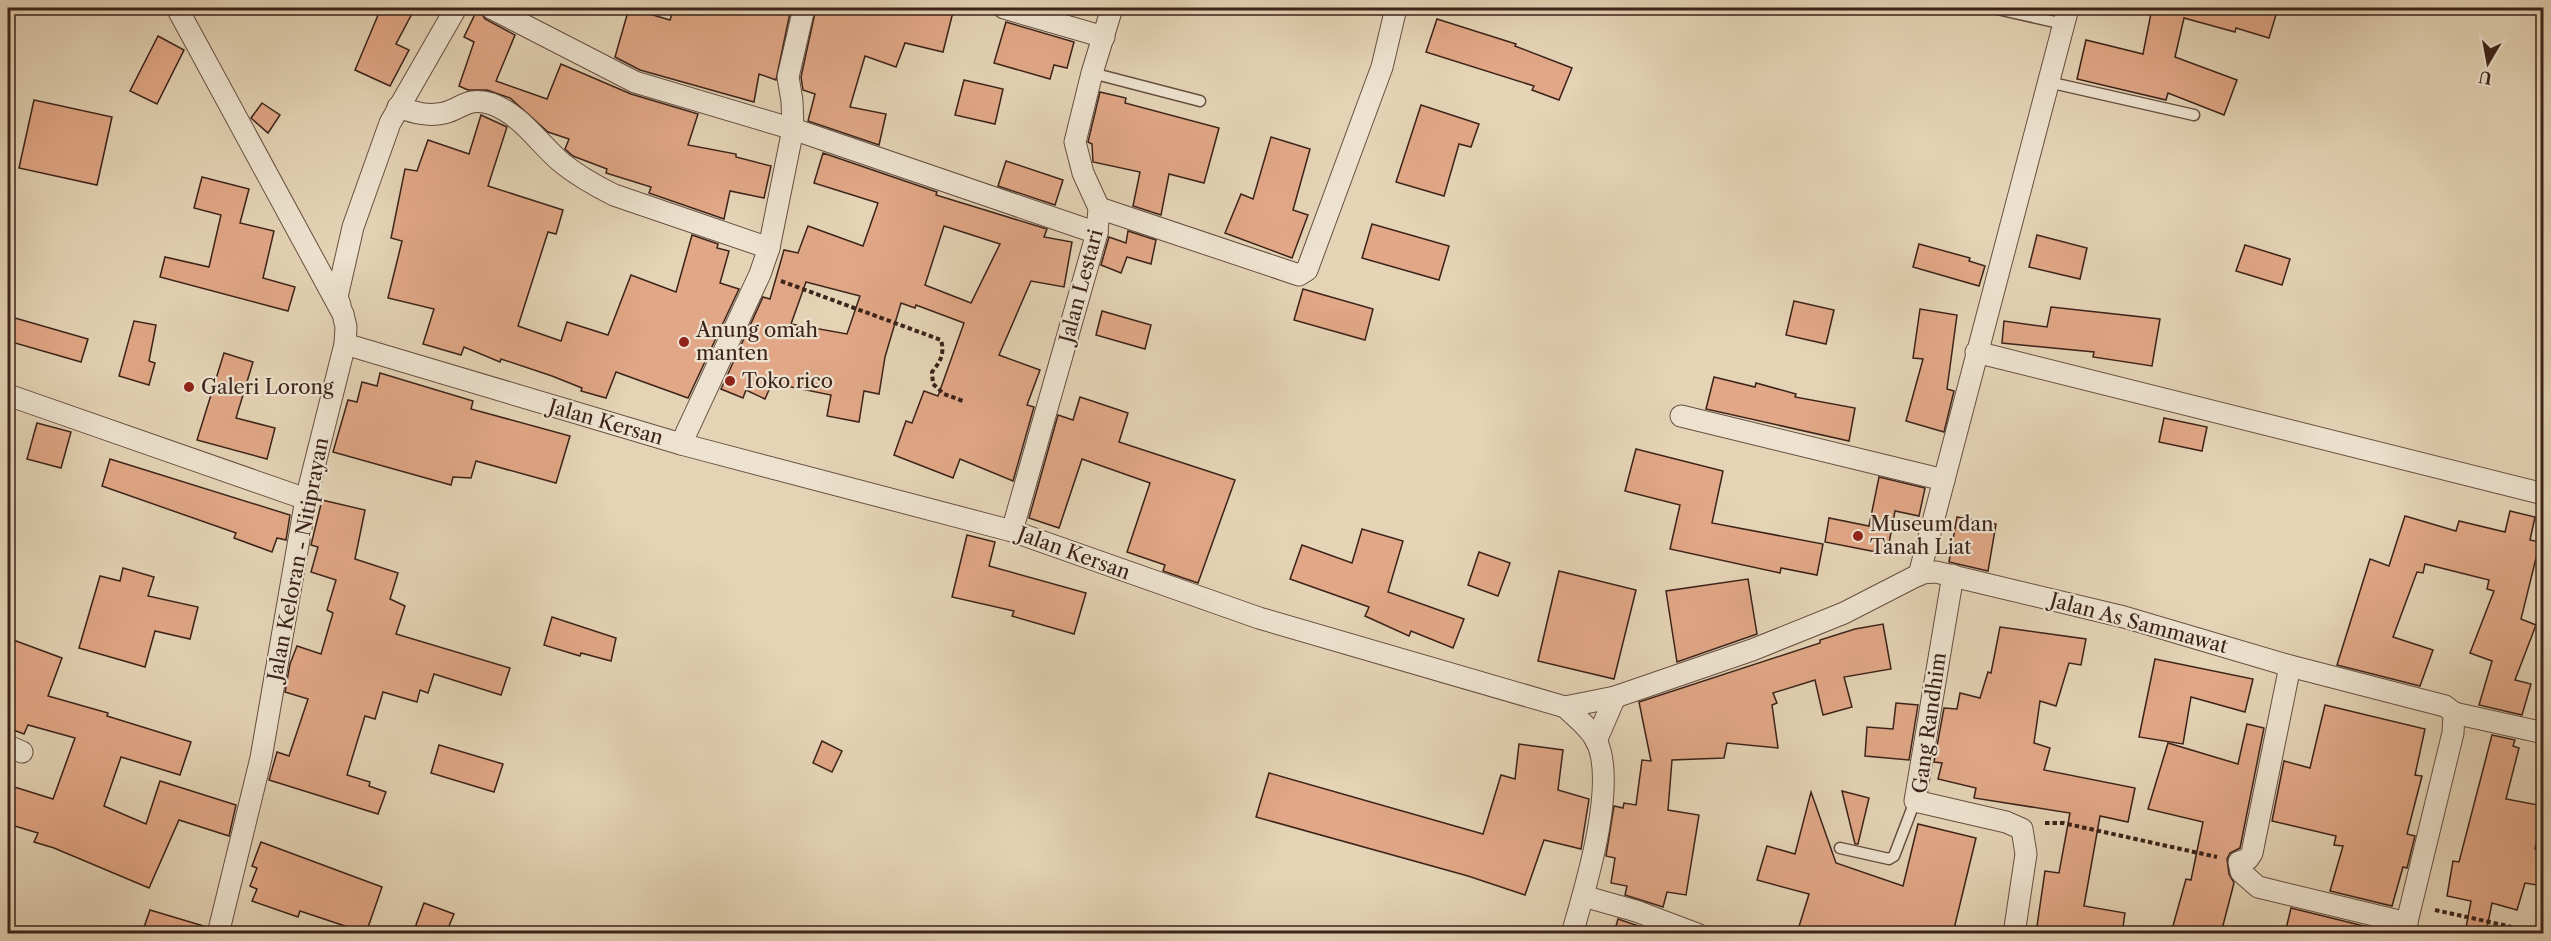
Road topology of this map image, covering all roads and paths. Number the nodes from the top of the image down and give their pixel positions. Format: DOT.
graph roads {
  1 [pos="177,8"];
  2 [pos="456,8"];
  3 [pos="491,8"];
  4 [pos="804,8"];
  5 [pos="1004,8"];
  6 [pos="1112,8"];
  7 [pos="1396,8"];
  8 [pos="1993,8"];
  9 [pos="2066,16"];
  10 [pos="1104,37"];
  11 [pos="1092,73"];
  12 [pos="2048,82"];
  13 [pos="1200,101"];
  14 [pos="398,107"];
  15 [pos="2194,114"];
  16 [pos="793,129"];
  17 [pos="1099,208"];
  18 [pos="1097,232"];
  19 [pos="769,248"];
  20 [pos="760,274"];
  21 [pos="343,314"];
  22 [pos="345,344"];
  23 [pos="1976,352"];
  24 [pos="8,395"];
  25 [pos="963,401"];
  26 [pos="1681,416"];
  27 [pos="681,444"];
  28 [pos="1944,480"];
  29 [pos="2544,494"];
  30 [pos="306,499"];
  31 [pos="1012,531"];
  32 [pos="1919,575"];
  33 [pos="1953,575"];
  34 [pos="2290,666"];
  35 [pos="1615,697"];
  36 [pos="1565,707"];
  37 [pos="2454,713"];
  38 [pos="2544,733"];
  39 [pos="1596,741"];
  40 [pos="1915,801"];
  41 [pos="2022,829"];
  42 [pos="1840,848"];
  43 [pos="2239,862"];
  44 [pos="1583,896"];
  45 [pos="2430,909"];
  46 [pos="2406,928"];
  47 [pos="2535,932"];
  48 [pos="218,933"];
  49 [pos="1572,933"];
  50 [pos="1697,933"];
  51 [pos="2014,933"];
  1 -- 21 [label="street, Jalan Keloran - Nitiprayan"];
  2 -- 14 [label="street"];
  3 -- 16 [label="street"];
  4 -- 16 [label="street"];
  5 -- 10 [label="street"];
  6 -- 10 [label="street, Jalan Lestari"];
  7 -- 17 [label="street"];
  8 -- 9 [label="lane"];
  9 -- 12 [label="street"];
  10 -- 11 [label="street, Jalan Lestari"];
  11 -- 13 [label="lane"];
  11 -- 17 [label="street, Jalan Lestari"];
  12 -- 15 [label="lane"];
  12 -- 23 [label="street"];
  14 -- 19 [label="street"];
  14 -- 21 [label="street"];
  16 -- 18 [label="street"];
  16 -- 19 [label="street"];
  17 -- 18 [label="street, Jalan Lestari"];
  18 -- 31 [label="street, Jalan Lestari"];
  19 -- 20 [label="street"];
  20 -- 25 [label="path"];
  20 -- 27 [label="street"];
  21 -- 22 [label="street, Jalan Keloran - Nitiprayan"];
  22 -- 27 [label="street, Jalan Kersan"];
  22 -- 30 [label="street, Jalan Keloran - Nitiprayan"];
  23 -- 28 [label="street"];
  23 -- 29 [label="street"];
  24 -- 30 [label="street"];
  26 -- 28 [label="street"];
  27 -- 31 [label="street, Jalan Kersan"];
  28 -- 32 [label="street"];
  30 -- 48 [label="street, Jalan Keloran - Nitiprayan"];
  31 -- 36 [label="street, Jalan Kersan"];
  32 -- 33 [label="street, Jalan As Sammawat"];
  32 -- 35 [label="street, Jalan As Sammawat"];
  33 -- 34 [label="street, Jalan As Sammawat"];
  33 -- 40 [label="street, Gang Randhim"];
  34 -- 37 [label="street, Jalan As Sammawat"];
  34 -- 43 [label="street"];
  35 -- 36 [label="street, Jalan As Sammawat"];
  35 -- 39 [label="street"];
  36 -- 39 [label="street, Jalan Kersan"];
  37 -- 38 [label="street, Jalan As Sammawat"];
  37 -- 46 [label="street"];
  39 -- 44 [label="street, Jalan Kersan"];
  40 -- 41 [label="street, Gang Randhim"];
  40 -- 42 [label="lane"];
  41 -- 43 [label="path"];
  41 -- 51 [label="street"];
  43 -- 46 [label="street"];
  44 -- 49 [label="street, Jalan Kersan"];
  44 -- 50 [label="street"];
  45 -- 47 [label="path"];
}
